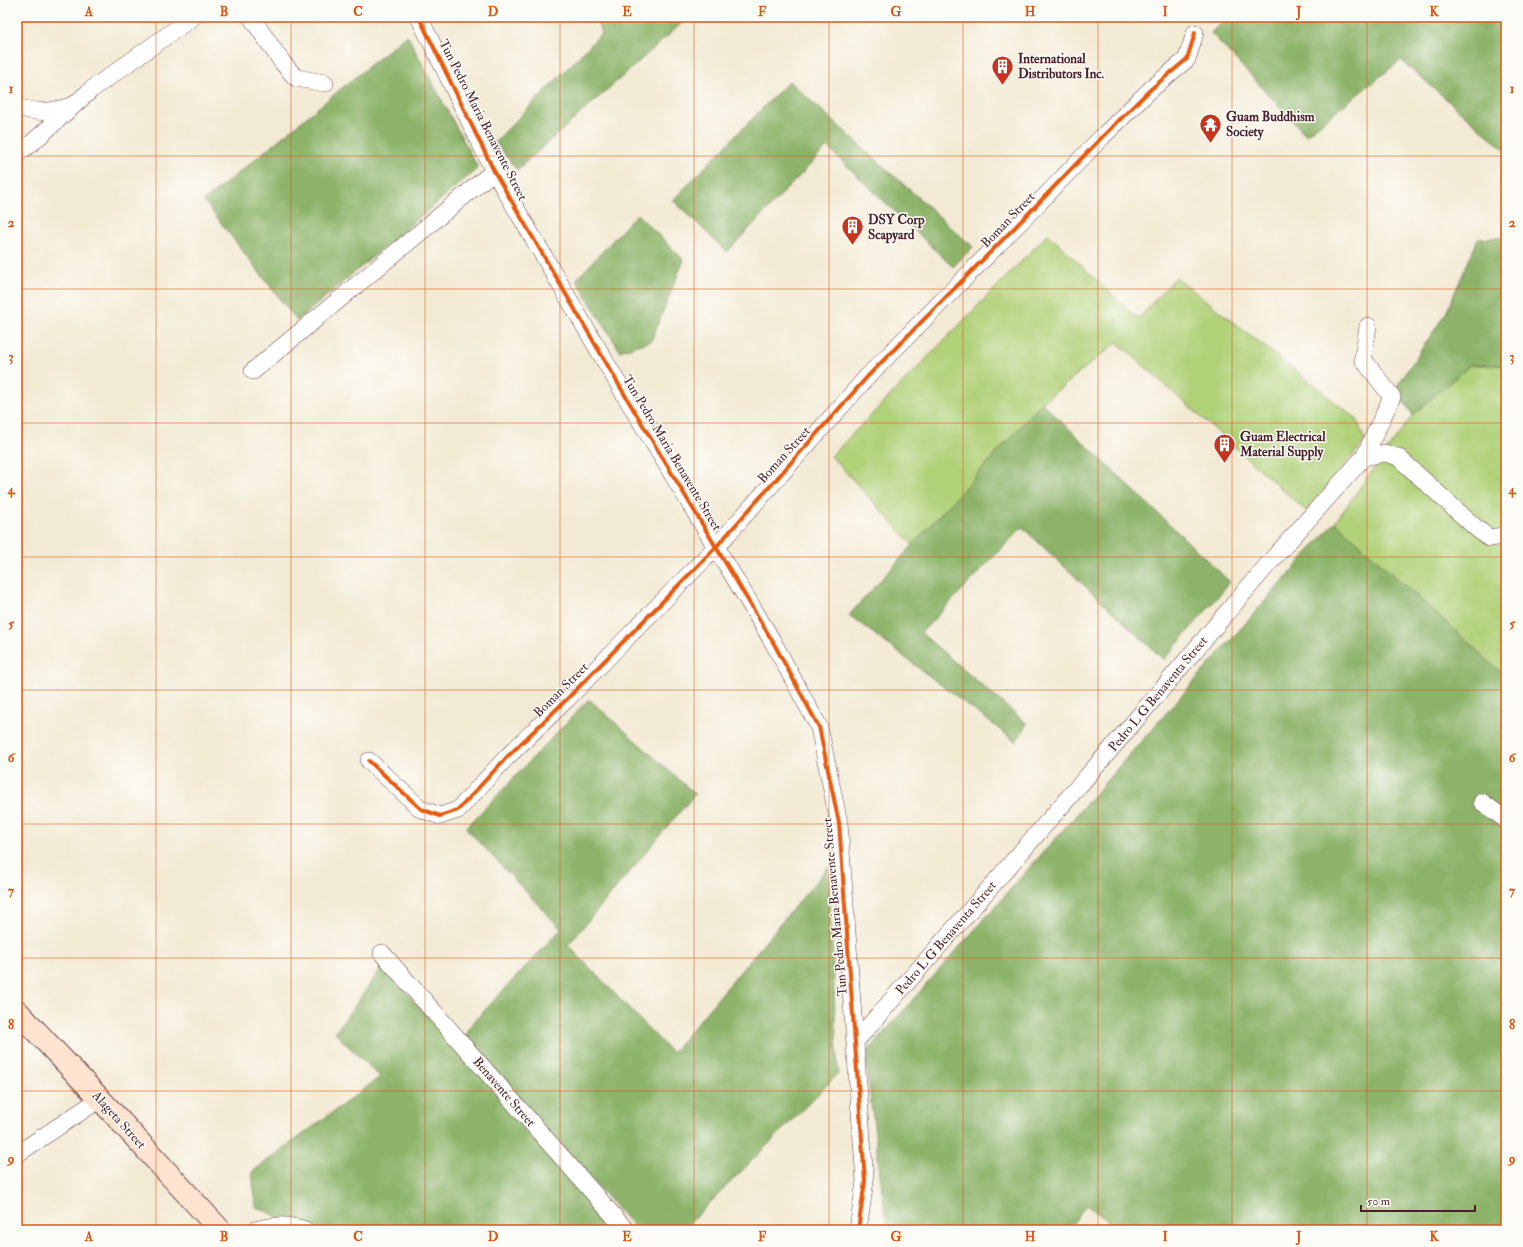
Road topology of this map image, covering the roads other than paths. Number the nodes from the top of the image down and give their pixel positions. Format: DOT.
graph roads {
  1 [pos="193,17"];
  2 [pos="251,17"];
  3 [pos="419,17"];
  4 [pos="1195,34"];
  5 [pos="325,83"];
  6 [pos="76,105"];
  7 [pos="17,107"];
  8 [pos="17,154"];
  9 [pos="494,171"];
  10 [pos="1368,326"];
  11 [pos="253,371"];
  12 [pos="1364,457"];
  13 [pos="1506,533"];
  14 [pos="716,546"];
  15 [pos="369,761"];
  16 [pos="1482,802"];
  17 [pos="1506,820"];
  18 [pos="382,953"];
  19 [pos="17,1011"];
  20 [pos="855,1042"];
  21 [pos="100,1099"];
  22 [pos="17,1154"];
  23 [pos="220,1230"];
  24 [pos="255,1230"];
  25 [pos="305,1230"];
  26 [pos="626,1230"];
  27 [pos="858,1230"];
  1 -- 6 [label="street"];
  2 -- 5 [label="street"];
  3 -- 9 [label="street, Tun Pedro Maria Benavente Street"];
  4 -- 14 [label="street, Boman Street"];
  6 -- 7 [label="street"];
  6 -- 8 [label="street"];
  9 -- 11 [label="street"];
  9 -- 14 [label="street, Tun Pedro Maria Benavente Street"];
  10 -- 12 [label="street, Pedro L G Benaventa Street"];
  12 -- 13 [label="street"];
  12 -- 20 [label="street, Pedro L G Benaventa Street"];
  14 -- 15 [label="street, Boman Street"];
  14 -- 20 [label="street, Tun Pedro Maria Benavente Street"];
  16 -- 17 [label="street"];
  18 -- 26 [label="street, Benavente Street"];
  19 -- 21 [label="main road, Alageta Street"];
  20 -- 27 [label="street, Tun Pedro Maria Benavente Street"];
  21 -- 22 [label="street"];
  21 -- 23 [label="main road, Alageta Street"];
  24 -- 25 [label="street"];
}
